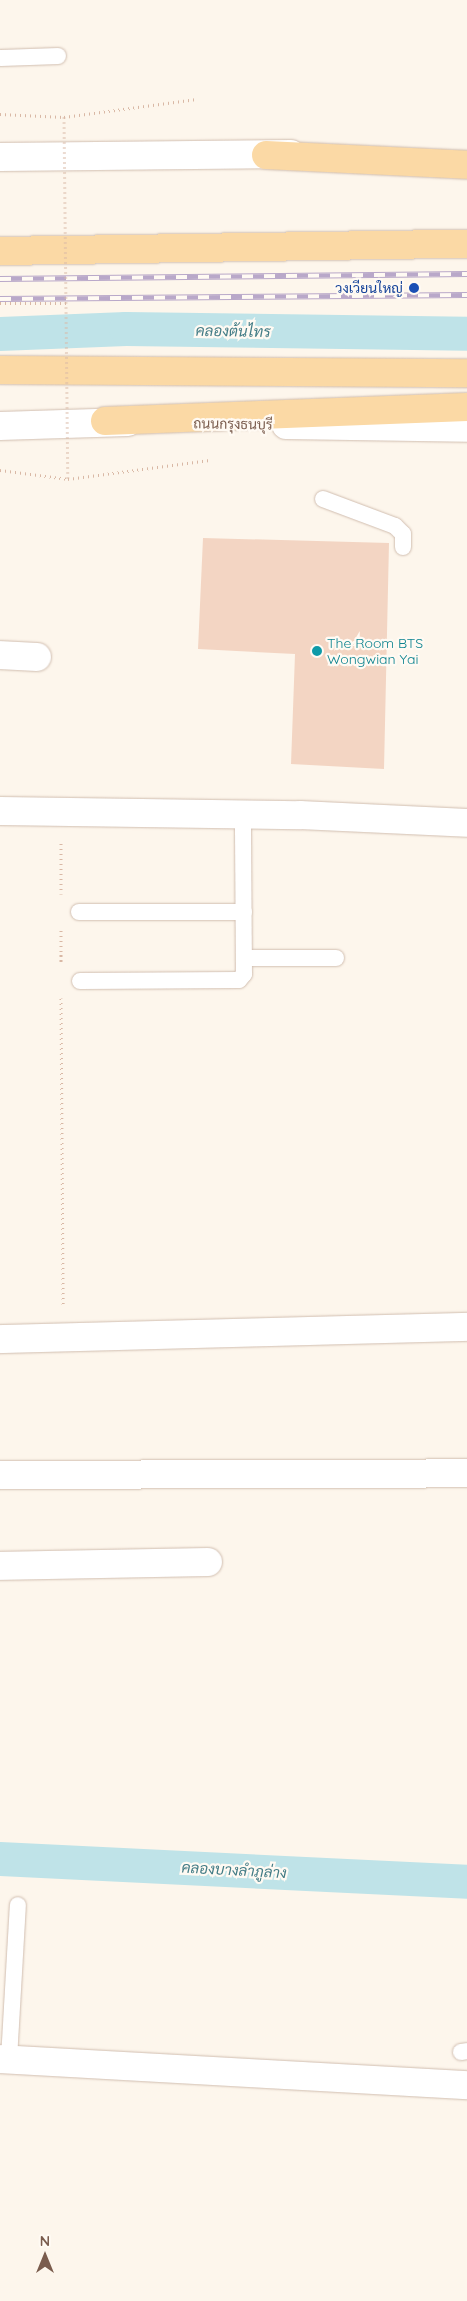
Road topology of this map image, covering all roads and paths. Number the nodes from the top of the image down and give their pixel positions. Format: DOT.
graph roads {
  1 [pos="58,56"];
  2 [pos="0,58"];
  3 [pos="197,98"];
  4 [pos="0,114"];
  5 [pos="64,117"];
  6 [pos="467,151"];
  7 [pos="266,155"];
  8 [pos="0,157"];
  9 [pos="467,164"];
  10 [pos="467,244"];
  11 [pos="0,251"];
  12 [pos="0,303"];
  13 [pos="66,303"];
  14 [pos="0,370"];
  15 [pos="467,373"];
  16 [pos="467,407"];
  17 [pos="105,421"];
  18 [pos="0,426"];
  19 [pos="467,428"];
  20 [pos="210,460"];
  21 [pos="0,470"];
  22 [pos="68,479"];
  23 [pos="323,499"];
  24 [pos="403,547"];
  25 [pos="0,655"];
  26 [pos="38,657"];
  27 [pos="0,812"];
  28 [pos="243,814"];
  29 [pos="467,823"];
  30 [pos="79,912"];
  31 [pos="244,912"];
  32 [pos="244,958"];
  33 [pos="336,958"];
  34 [pos="80,981"];
  35 [pos="62,1184"];
  36 [pos="467,1327"];
  37 [pos="63,1337"];
  38 [pos="0,1339"];
  39 [pos="467,1473"];
  40 [pos="0,1476"];
  41 [pos="208,1562"];
  42 [pos="0,1566"];
  43 [pos="18,1905"];
  44 [pos="4,2059"];
  45 [pos="467,2084"];
  1 -- 2 [label="lane"];
  3 -- 5 [label="path"];
  4 -- 5 [label="path"];
  5 -- 13 [label="path, bridge"];
  6 -- 7 [label="street"];
  7 -- 8 [label="street"];
  7 -- 9 [label="main road"];
  10 -- 11 [label="main road"];
  12 -- 13 [label="path"];
  13 -- 22 [label="path, bridge"];
  14 -- 15 [label="main road"];
  16 -- 17 [label="main road"];
  17 -- 18 [label="street, ถนนกรุงธนบุรี"];
  17 -- 19 [label="street, ถนนกรุงธนบุรี"];
  20 -- 22 [label="path"];
  21 -- 22 [label="path"];
  23 -- 24 [label="lane"];
  25 -- 26 [label="street"];
  27 -- 28 [label="street"];
  28 -- 29 [label="street"];
  28 -- 31 [label="lane"];
  30 -- 31 [label="lane"];
  31 -- 32 [label="lane"];
  32 -- 33 [label="lane"];
  32 -- 34 [label="lane"];
  35 -- 37 [label="path"];
  36 -- 37 [label="street"];
  37 -- 38 [label="street"];
  39 -- 40 [label="street"];
  41 -- 42 [label="street"];
  43 -- 44 [label="lane"];
  44 -- 45 [label="street"];
}
